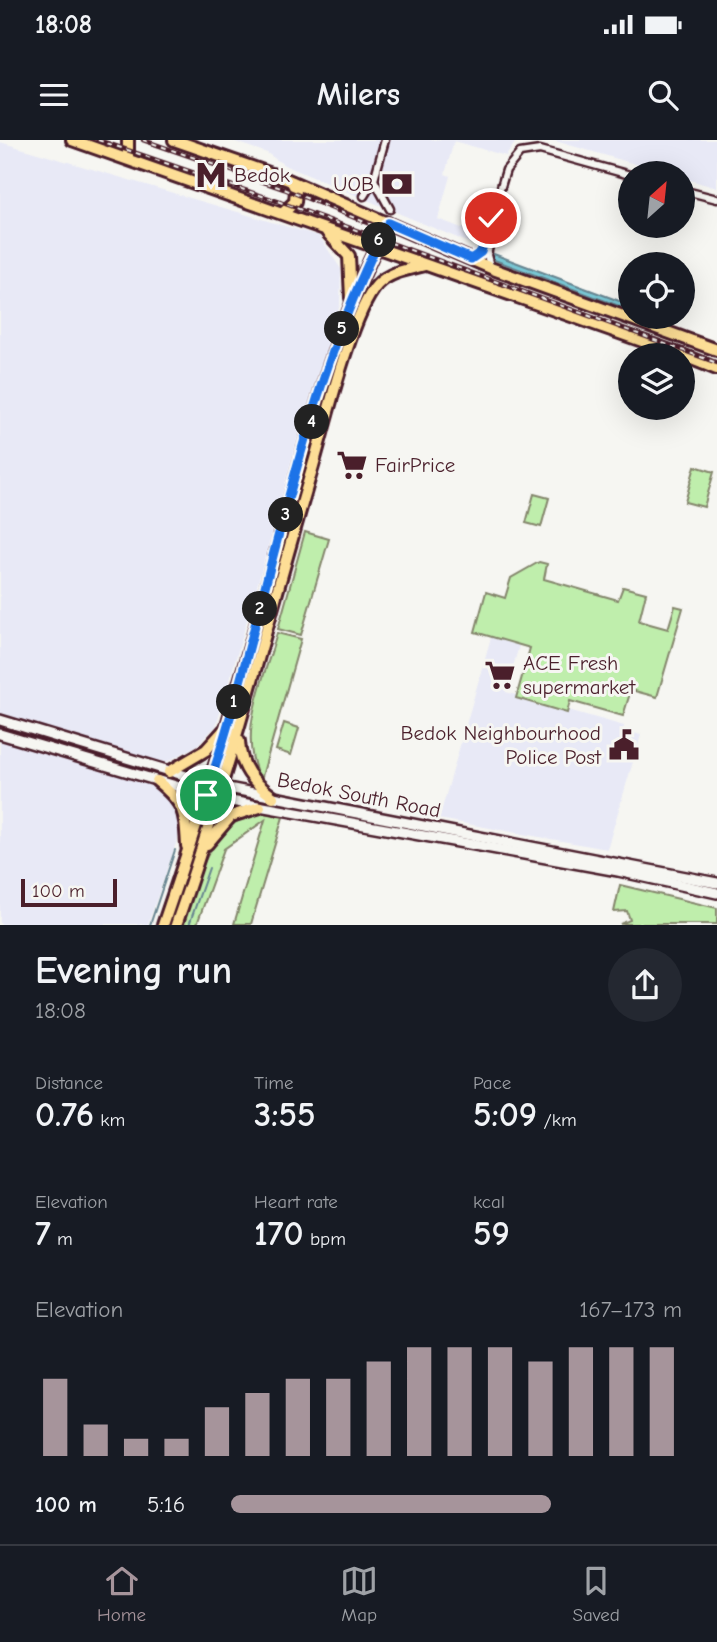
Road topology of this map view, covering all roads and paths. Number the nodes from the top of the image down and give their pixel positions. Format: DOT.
graph roads {
  1 [pos="72,140"];
  2 [pos="128,140"];
  3 [pos="174,140"];
  4 [pos="385,140"];
  5 [pos="545,152"];
  6 [pos="128,159"];
  7 [pos="618,172"];
  8 [pos="374,180"];
  9 [pos="292,181"];
  10 [pos="695,193"];
  11 [pos="364,196"];
  12 [pos="717,199"];
  13 [pos="390,209"];
  14 [pos="282,213"];
  15 [pos="388,223"];
  16 [pos="318,225"];
  17 [pos="376,246"];
  18 [pos="471,259"];
  19 [pos="425,265"];
  20 [pos="492,269"];
  21 [pos="351,304"];
  22 [pos="648,343"];
  23 [pos="717,350"];
  24 [pos="695,360"];
  25 [pos="717,369"];
  26 [pos="0,720"];
  27 [pos="226,728"];
  28 [pos="238,728"];
  29 [pos="0,734"];
  30 [pos="169,772"];
  31 [pos="157,781"];
  32 [pos="210,783"];
  33 [pos="223,787"];
  34 [pos="206,795"];
  35 [pos="273,797"];
  36 [pos="220,799"];
  37 [pos="260,807"];
  38 [pos="203,849"];
  39 [pos="188,853"];
  40 [pos="644,872"];
  41 [pos="717,883"];
  42 [pos="717,893"];
  43 [pos="163,925"];
  44 [pos="176,925"];
  1 -- 6 [label="main road"];
  2 -- 6 [label="main road"];
  3 -- 9 [label="main road"];
  4 -- 8 [label="street"];
  5 -- 7 [label="street"];
  5 -- 18 [label="street"];
  5 -- 20 [label="street"];
  6 -- 14 [label="main road"];
  8 -- 11 [label="street"];
  8 -- 13 [label="street"];
  9 -- 14 [label="main road"];
  9 -- 15 [label="main road"];
  10 -- 12 [label="street"];
  14 -- 16 [label="main road"];
  15 -- 17 [label="main road"];
  15 -- 18 [label="main road"];
  16 -- 17 [label="main road"];
  16 -- 21 [label="main road"];
  17 -- 19 [label="main road"];
  17 -- 21 [label="main road"];
  18 -- 20 [label="main road"];
  19 -- 22 [label="main road"];
  19 -- 28 [label="main road"];
  20 -- 23 [label="main road"];
  21 -- 27 [label="main road"];
  24 -- 25 [label="main road"];
  26 -- 30 [label="main road, Bedok South Road"];
  27 -- 30 [label="main road"];
  27 -- 32 [label="main road"];
  28 -- 33 [label="main road"];
  28 -- 35 [label="main road"];
  29 -- 31 [label="main road, Bedok South Road"];
  30 -- 32 [label="main road, Bedok South Road"];
  31 -- 34 [label="main road, Bedok South Road"];
  31 -- 39 [label="main road"];
  32 -- 33 [label="main road, Bedok South Road"];
  32 -- 34 [label="main road"];
  33 -- 35 [label="main road, Bedok South Road"];
  33 -- 36 [label="main road"];
  34 -- 36 [label="main road, Bedok South Road"];
  34 -- 39 [label="main road"];
  35 -- 40 [label="main road, Bedok South Road"];
  36 -- 37 [label="main road, Bedok South Road"];
  36 -- 38 [label="main road"];
  37 -- 38 [label="main road"];
  37 -- 40 [label="main road, Bedok South Road"];
  38 -- 44 [label="main road"];
  39 -- 43 [label="main road"];
  40 -- 41 [label="main road, Bedok South Road"];
  40 -- 42 [label="main road, Bedok South Road"];
}
